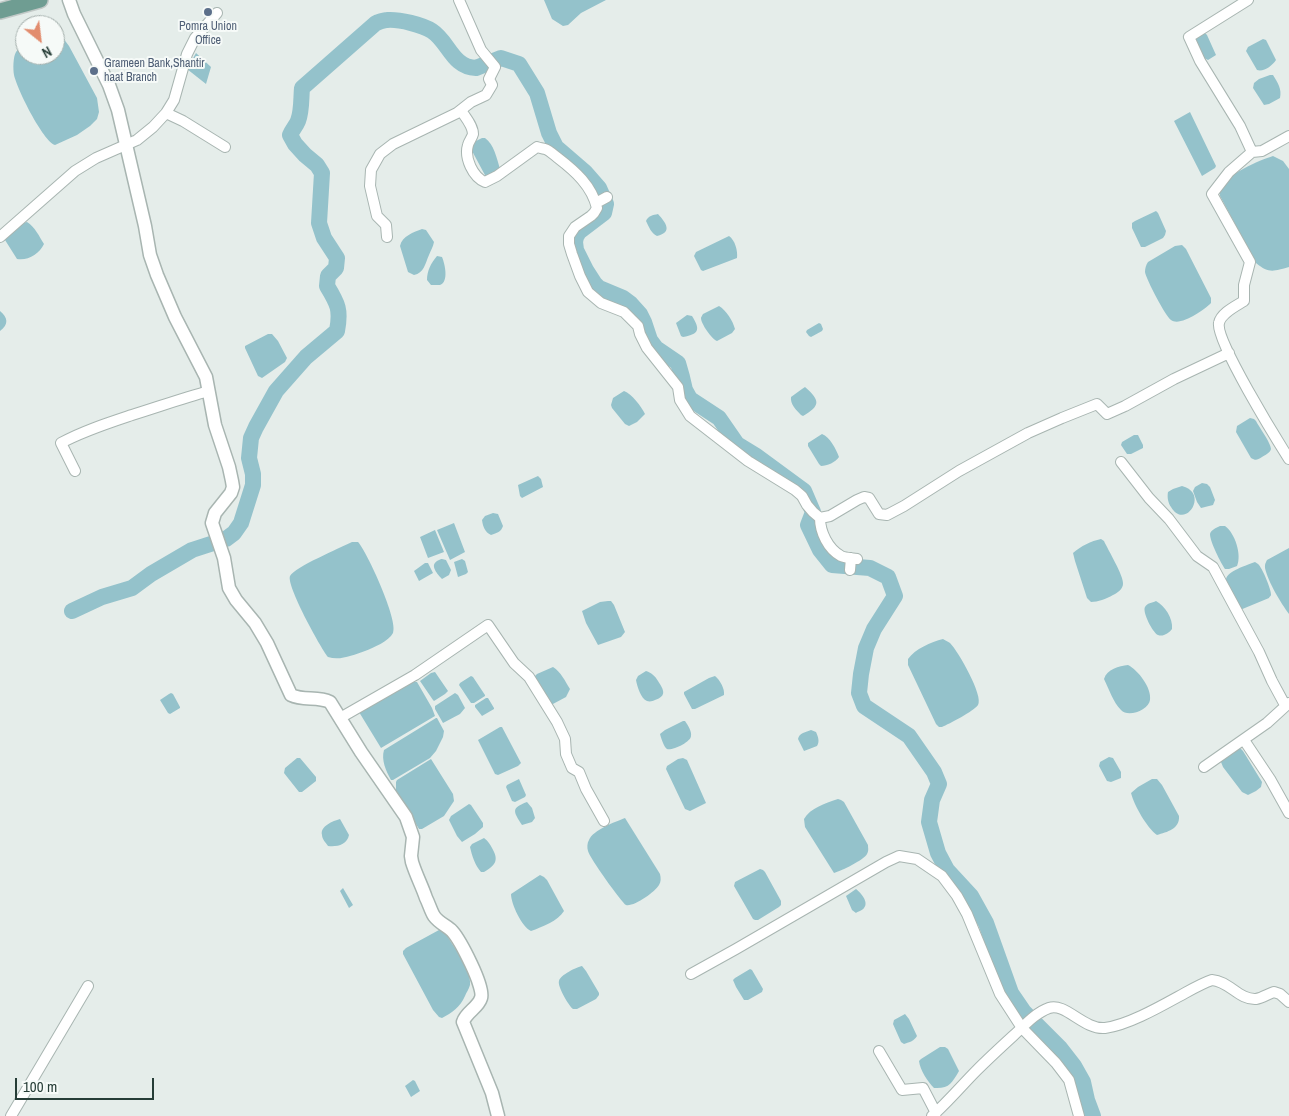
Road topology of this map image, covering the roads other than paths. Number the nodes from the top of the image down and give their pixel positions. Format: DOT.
graph roads {
  1 [pos="40,0"];
  2 [pos="69,0"];
  3 [pos="459,0"];
  4 [pos="1248,0"];
  5 [pos="0,11"];
  6 [pos="217,13"];
  7 [pos="462,110"];
  8 [pos="166,113"];
  9 [pos="1289,136"];
  10 [pos="126,145"];
  11 [pos="225,147"];
  12 [pos="1252,152"];
  13 [pos="0,237"];
  14 [pos="387,237"];
  15 [pos="1229,353"];
  16 [pos="209,391"];
  17 [pos="1289,459"];
  18 [pos="1120,462"];
  19 [pos="74,471"];
  20 [pos="820,518"];
  21 [pos="852,562"];
  22 [pos="1287,704"];
  23 [pos="340,718"];
  24 [pos="1244,740"];
  25 [pos="1204,767"];
  26 [pos="1289,813"];
  27 [pos="604,821"];
  28 [pos="691,974"];
  29 [pos="88,986"];
  30 [pos="1289,1002"];
  31 [pos="1024,1026"];
  32 [pos="878,1052"];
  33 [pos="934,1114"];
  34 [pos="11,1116"];
  35 [pos="498,1116"];
  36 [pos="1079,1116"];
  1 -- 5 [label="main road"];
  2 -- 10 [label="street"];
  3 -- 7 [label="street"];
  4 -- 12 [label="street"];
  6 -- 8 [label="street"];
  7 -- 14 [label="street"];
  7 -- 20 [label="street"];
  8 -- 10 [label="street"];
  8 -- 11 [label="street"];
  9 -- 12 [label="street"];
  10 -- 13 [label="street"];
  10 -- 16 [label="street"];
  12 -- 15 [label="street"];
  15 -- 17 [label="street"];
  15 -- 20 [label="street"];
  16 -- 19 [label="street"];
  16 -- 23 [label="street"];
  18 -- 22 [label="street"];
  20 -- 21 [label="street"];
  22 -- 24 [label="street"];
  23 -- 27 [label="street"];
  23 -- 35 [label="street"];
  24 -- 25 [label="street"];
  24 -- 26 [label="street"];
  28 -- 31 [label="street"];
  29 -- 34 [label="street"];
  30 -- 31 [label="street"];
  31 -- 33 [label="street"];
  31 -- 36 [label="street"];
  32 -- 33 [label="street"];
}
